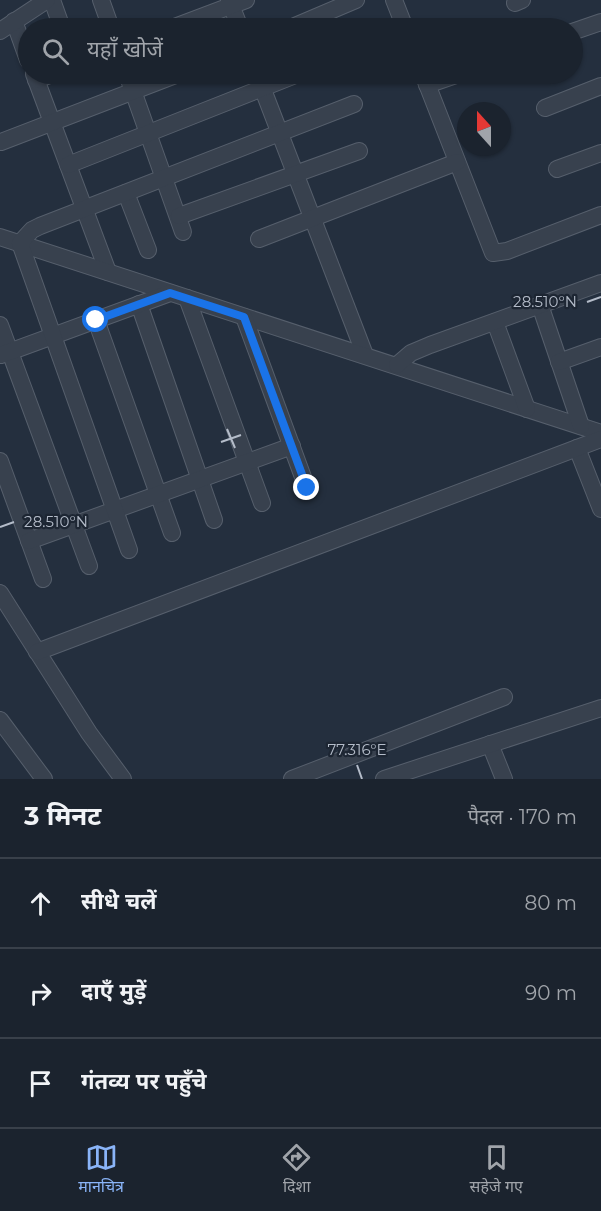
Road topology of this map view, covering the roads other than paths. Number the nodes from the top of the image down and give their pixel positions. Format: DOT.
graph roads {
  1 [pos="47,0"];
  2 [pos="52,0"];
  3 [pos="356,0"];
  4 [pos="394,0"];
  5 [pos="103,1"];
  6 [pos="236,2"];
  7 [pos="19,18"];
  8 [pos="58,18"];
  9 [pos="108,18"];
  10 [pos="197,18"];
  11 [pos="238,18"];
  12 [pos="314,18"];
  13 [pos="400,18"];
  14 [pos="601,22"];
  15 [pos="7,26"];
  16 [pos="583,29"];
  17 [pos="18,44"];
  18 [pos="38,84"];
  19 [pos="131,84"];
  20 [pos="152,84"];
  21 [pos="254,84"];
  22 [pos="261,84"];
  23 [pos="427,84"];
  24 [pos="601,86"];
  25 [pos="134,91"];
  26 [pos="354,104"];
  27 [pos="545,108"];
  28 [pos="52,122"];
  29 [pos="149,133"];
  30 [pos="280,133"];
  31 [pos="1,142"];
  32 [pos="359,151"];
  33 [pos="601,153"];
  34 [pos="457,162"];
  35 [pos="68,165"];
  36 [pos="557,169"];
  37 [pos="296,175"];
  38 [pos="165,178"];
  39 [pos="126,193"];
  40 [pos="84,209"];
  41 [pos="601,215"];
  42 [pos="313,218"];
  43 [pos="0,237"];
  44 [pos="260,239"];
  45 [pos="20,243"];
  46 [pos="148,250"];
  47 [pos="108,272"];
  48 [pos="601,283"];
  49 [pos="170,293"];
  50 [pos="186,298"];
  51 [pos="139,304"];
  52 [pos="540,305"];
  53 [pos="244,317"];
  54 [pos="96,320"];
  55 [pos="495,322"];
  56 [pos="0,325"];
  57 [pos="53,336"];
  58 [pos="601,347"];
  59 [pos="5,354"];
  60 [pos="365,355"];
  61 [pos="559,362"];
  62 [pos="398,365"];
  63 [pos="527,409"];
  64 [pos="580,426"];
  65 [pos="601,433"];
  66 [pos="601,440"];
  67 [pos="292,446"];
  68 [pos="577,448"];
  69 [pos="0,461"];
  70 [pos="247,462"];
  71 [pos="200,479"];
  72 [pos="4,486"];
  73 [pos="307,488"];
  74 [pos="158,495"];
  75 [pos="262,503"];
  76 [pos="601,509"];
  77 [pos="115,510"];
  78 [pos="214,520"];
  79 [pos="74,525"];
  80 [pos="172,533"];
  81 [pos="29,541"];
  82 [pos="129,550"];
  83 [pos="89,566"];
  84 [pos="43,579"];
  85 [pos="0,593"];
  86 [pos="37,652"];
  87 [pos="504,697"];
  88 [pos="601,708"];
  89 [pos="0,720"];
  90 [pos="490,744"];
  91 [pos="301,777"];
  92 [pos="44,779"];
  93 [pos="123,779"];
  94 [pos="384,779"];
  95 [pos="504,779"];
  1 -- 7 [label="street"];
  2 -- 8 [label="street"];
  3 -- 12 [label="street"];
  4 -- 13 [label="street"];
  5 -- 9 [label="street"];
  6 -- 10 [label="street"];
  6 -- 11 [label="street"];
  14 -- 16 [label="street"];
  15 -- 17 [label="street"];
  18 -- 28 [label="street"];
  19 -- 25 [label="street"];
  20 -- 25 [label="street"];
  21 -- 29 [label="street"];
  22 -- 30 [label="street"];
  23 -- 34 [label="street"];
  24 -- 27 [label="street"];
  25 -- 28 [label="street"];
  25 -- 29 [label="street"];
  26 -- 30 [label="street"];
  28 -- 31 [label="street"];
  28 -- 35 [label="street"];
  29 -- 35 [label="street"];
  29 -- 38 [label="street"];
  30 -- 37 [label="street"];
  30 -- 38 [label="street"];
  32 -- 37 [label="street"];
  33 -- 36 [label="street"];
  34 -- 41 [label="street"];
  34 -- 42 [label="street"];
  35 -- 40 [label="street"];
  37 -- 38 [label="street"];
  37 -- 42 [label="street"];
  38 -- 39 [label="street"];
  39 -- 40 [label="street"];
  39 -- 46 [label="street"];
  40 -- 45 [label="street"];
  40 -- 47 [label="street"];
  42 -- 44 [label="street"];
  42 -- 60 [label="street"];
  43 -- 45 [label="street"];
  45 -- 47 [label="street"];
  45 -- 57 [label="street"];
  47 -- 49 [label="street"];
  48 -- 52 [label="street"];
  49 -- 50 [label="street"];
  49 -- 51 [label="street"];
  50 -- 53 [label="street"];
  50 -- 70 [label="street"];
  51 -- 54 [label="street"];
  51 -- 71 [label="street"];
  52 -- 55 [label="street"];
  52 -- 61 [label="street"];
  53 -- 60 [label="street"];
  53 -- 67 [label="street"];
  54 -- 57 [label="street"];
  54 -- 74 [label="street"];
  55 -- 62 [label="street"];
  55 -- 63 [label="street"];
  56 -- 59 [label="street"];
  57 -- 59 [label="street"];
  57 -- 77 [label="street"];
  58 -- 61 [label="street"];
  59 -- 79 [label="street"];
  60 -- 62 [label="street"];
  61 -- 64 [label="street"];
  62 -- 63 [label="street"];
  63 -- 64 [label="street"];
  64 -- 65 [label="street"];
  66 -- 68 [label="street"];
  67 -- 70 [label="street"];
  67 -- 73 [label="street"];
  68 -- 76 [label="street"];
  68 -- 86 [label="street"];
  69 -- 72 [label="street"];
  70 -- 71 [label="street"];
  70 -- 75 [label="street"];
  71 -- 74 [label="street"];
  71 -- 78 [label="street"];
  72 -- 81 [label="street"];
  74 -- 77 [label="street"];
  74 -- 80 [label="street"];
  77 -- 79 [label="street"];
  77 -- 82 [label="street"];
  79 -- 81 [label="street"];
  79 -- 83 [label="street"];
  81 -- 84 [label="street"];
  85 -- 86 [label="street"];
  86 -- 93 [label="street"];
  87 -- 91 [label="street"];
  88 -- 90 [label="street"];
  89 -- 92 [label="street"];
  90 -- 94 [label="street"];
  90 -- 95 [label="street"];
}
